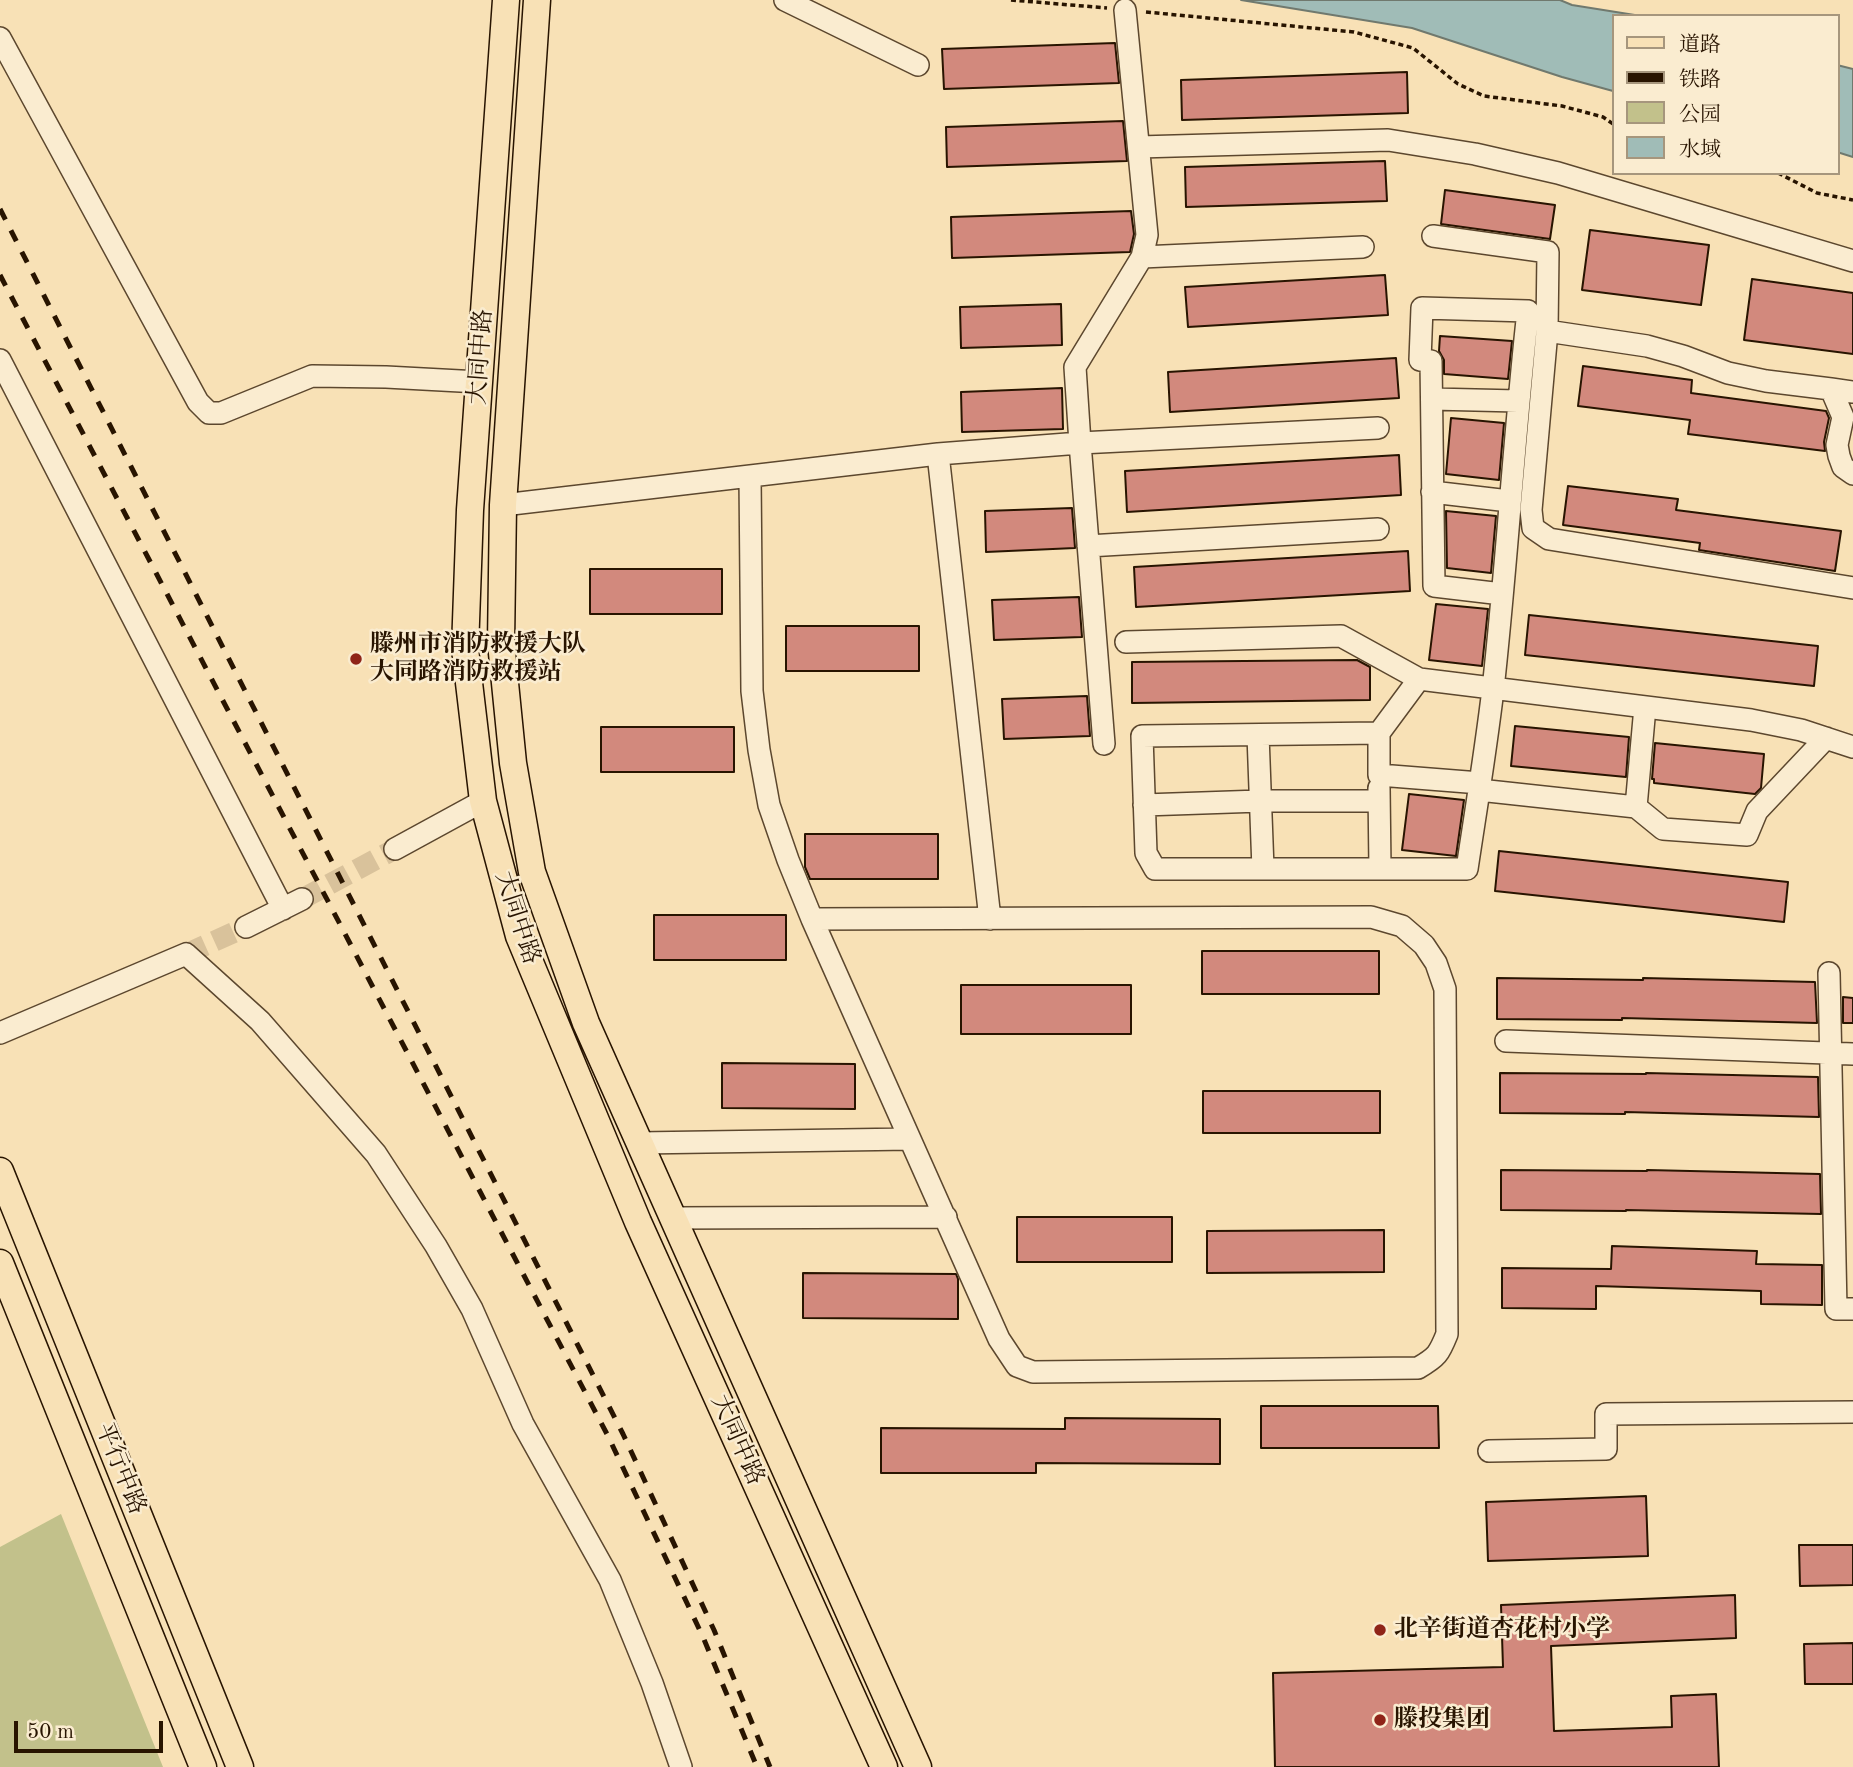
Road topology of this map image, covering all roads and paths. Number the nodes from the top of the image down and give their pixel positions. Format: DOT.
graph roads {
  1 [pos="506,0"];
  2 [pos="537,0"];
  3 [pos="785,0"];
  4 [pos="1012,0"];
  5 [pos="1125,10"];
  6 [pos="0,38"];
  7 [pos="918,65"];
  8 [pos="1612,123"];
  9 [pos="1139,147"];
  10 [pos="1782,175"];
  11 [pos="1853,200"];
  12 [pos="1433,236"];
  13 [pos="1363,247"];
  14 [pos="1142,257"];
  15 [pos="1853,261"];
  16 [pos="1547,331"];
  17 [pos="0,360"];
  18 [pos="479,382"];
  19 [pos="1830,389"];
  20 [pos="1853,392"];
  21 [pos="1432,399"];
  22 [pos="1518,401"];
  23 [pos="1378,428"];
  24 [pos="1080,443"];
  25 [pos="938,454"];
  26 [pos="1853,474"];
  27 [pos="750,476"];
  28 [pos="1432,492"];
  29 [pos="1509,501"];
  30 [pos="503,505"];
  31 [pos="1378,529"];
  32 [pos="1088,546"];
  33 [pos="1853,588"];
  34 [pos="1502,594"];
  35 [pos="1126,642"];
  36 [pos="1419,679"];
  37 [pos="1493,689"];
  38 [pos="1646,707"];
  39 [pos="1379,733"];
  40 [pos="1258,735"];
  41 [pos="1826,738"];
  42 [pos="1104,744"];
  43 [pos="1853,747"];
  44 [pos="1379,775"];
  45 [pos="1480,787"];
  46 [pos="483,801"];
  47 [pos="1259,801"];
  48 [pos="1379,801"];
  49 [pos="1144,804"];
  50 [pos="1636,807"];
  51 [pos="395,849"];
  52 [pos="1262,869"];
  53 [pos="1380,869"];
  54 [pos="812,919"];
  55 [pos="990,919"];
  56 [pos="246,927"];
  57 [pos="1829,973"];
  58 [pos="0,1033"];
  59 [pos="1506,1041"];
  60 [pos="1831,1054"];
  61 [pos="1853,1055"];
  62 [pos="910,1139"];
  63 [pos="639,1143"];
  64 [pos="0,1171"];
  65 [pos="946,1217"];
  66 [pos="673,1218"];
  67 [pos="0,1263"];
  68 [pos="1853,1309"];
  69 [pos="1853,1412"];
  70 [pos="1489,1451"];
  71 [pos="203,1767"];
  72 [pos="240,1767"];
  73 [pos="681,1767"];
  74 [pos="884,1767"];
  75 [pos="918,1767"];
  1 -- 18 [label="main road, 大同中路"];
  2 -- 30 [label="main road, 大同中路"];
  3 -- 7 [label="street"];
  4 -- 5 [label="path"];
  5 -- 8 [label="path"];
  5 -- 9 [label="street"];
  6 -- 18 [label="street"];
  9 -- 14 [label="street"];
  9 -- 15 [label="street"];
  10 -- 11 [label="path"];
  12 -- 16 [label="street"];
  13 -- 14 [label="street"];
  14 -- 24 [label="street"];
  16 -- 19 [label="street"];
  16 -- 33 [label="street"];
  17 -- 56 [label="street"];
  18 -- 46 [label="main road, 大同中路"];
  19 -- 20 [label="street"];
  19 -- 26 [label="street"];
  21 -- 22 [label="street"];
  21 -- 22 [label="street"];
  21 -- 28 [label="street"];
  22 -- 29 [label="street"];
  23 -- 24 [label="street"];
  24 -- 25 [label="street"];
  24 -- 32 [label="street"];
  25 -- 27 [label="street"];
  25 -- 55 [label="street"];
  27 -- 30 [label="street"];
  27 -- 54 [label="street"];
  28 -- 29 [label="street"];
  28 -- 34 [label="street"];
  29 -- 34 [label="street"];
  30 -- 63 [label="main road, 大同中路"];
  31 -- 32 [label="street"];
  32 -- 42 [label="street"];
  34 -- 37 [label="street"];
  35 -- 36 [label="street"];
  36 -- 37 [label="street"];
  36 -- 39 [label="street"];
  37 -- 38 [label="street"];
  37 -- 45 [label="street"];
  38 -- 41 [label="street"];
  38 -- 50 [label="street"];
  39 -- 40 [label="street"];
  39 -- 44 [label="street"];
  40 -- 47 [label="street"];
  40 -- 49 [label="street"];
  41 -- 43 [label="street"];
  41 -- 50 [label="street"];
  44 -- 45 [label="street"];
  44 -- 48 [label="street"];
  45 -- 50 [label="street"];
  45 -- 53 [label="street"];
  46 -- 51 [label="street"];
  46 -- 74 [label="main road, 大同中路"];
  47 -- 48 [label="street"];
  47 -- 49 [label="street"];
  47 -- 52 [label="street"];
  48 -- 53 [label="street"];
  49 -- 52 [label="street"];
  52 -- 53 [label="street"];
  54 -- 55 [label="street"];
  54 -- 62 [label="street"];
  55 -- 65 [label="street"];
  57 -- 60 [label="street"];
  58 -- 73 [label="street"];
  59 -- 60 [label="street"];
  60 -- 61 [label="street"];
  60 -- 68 [label="street"];
  62 -- 63 [label="street"];
  62 -- 65 [label="street"];
  63 -- 66 [label="main road, 大同中路"];
  64 -- 72 [label="main road, 平行中路"];
  65 -- 66 [label="street"];
  66 -- 75 [label="main road, 大同中路"];
  67 -- 71 [label="main road, 平行中路"];
  69 -- 70 [label="street"];
}
